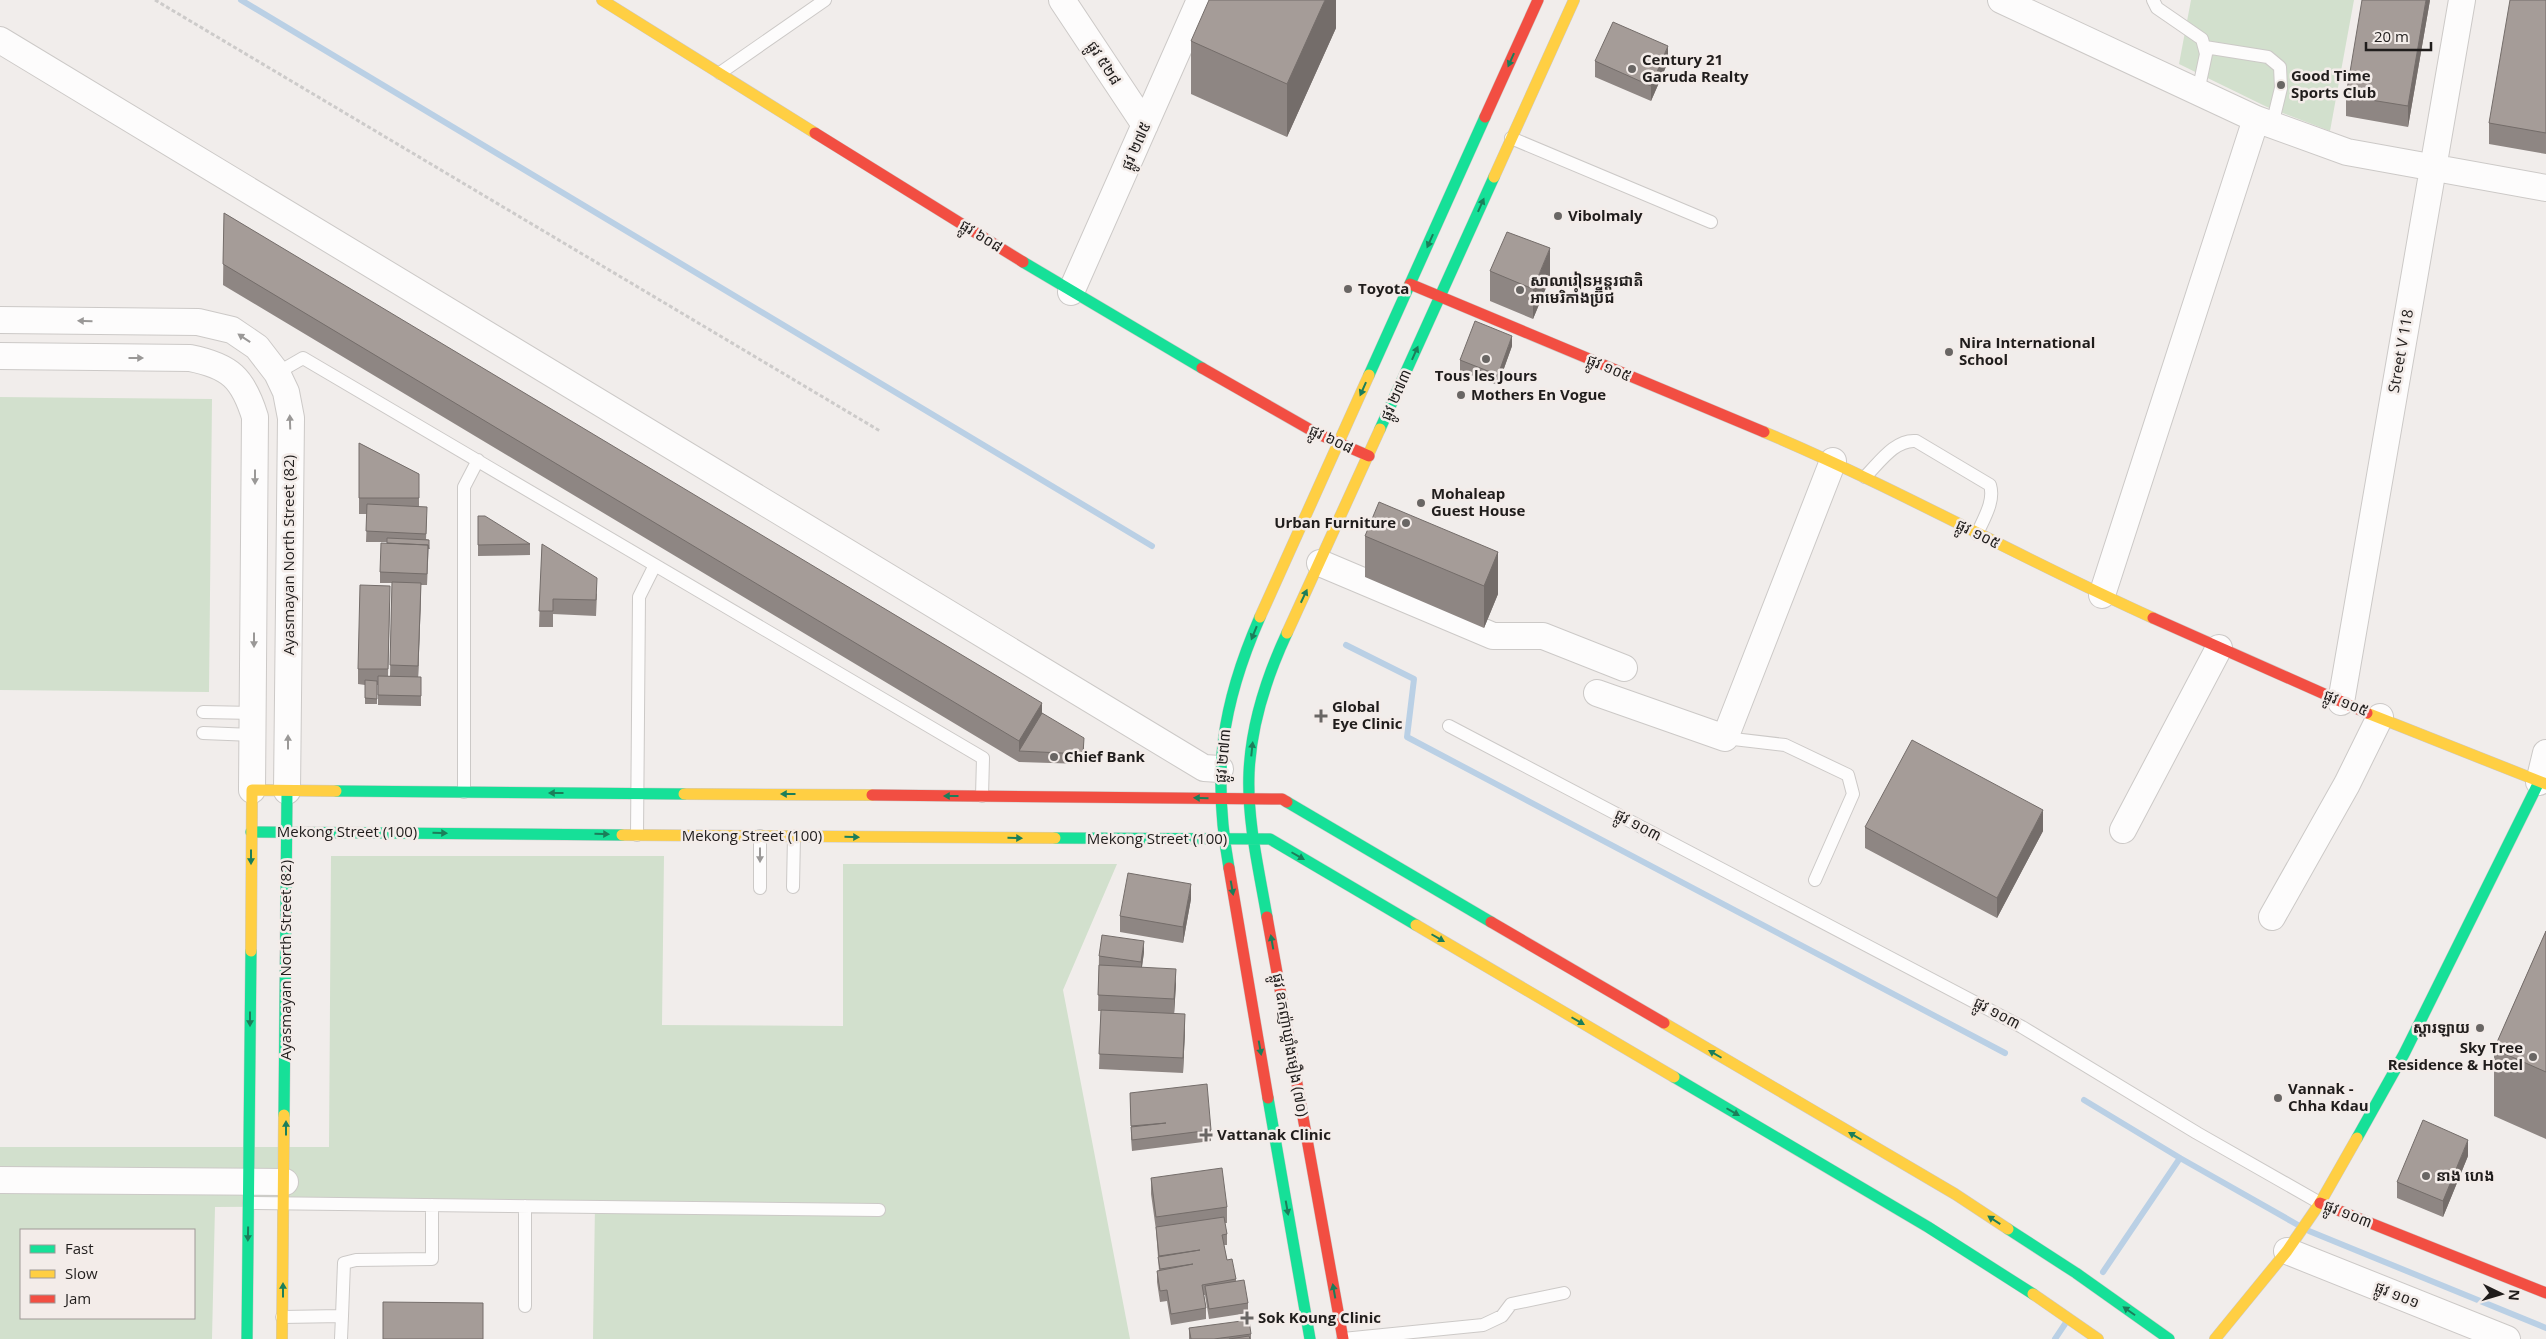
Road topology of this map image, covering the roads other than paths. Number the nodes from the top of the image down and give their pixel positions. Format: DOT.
graph roads {
  1 [pos="602,0"];
  2 [pos="825,0"];
  3 [pos="1062,0"];
  4 [pos="1200,0"];
  5 [pos="1538,0"];
  6 [pos="1574,0"];
  7 [pos="2001,0"];
  8 [pos="2153,0"];
  9 [pos="2462,0"];
  10 [pos="0,40"];
  11 [pos="2205,47"];
  12 [pos="720,73"];
  13 [pos="2198,92"];
  14 [pos="2264,122"];
  15 [pos="1145,126"];
  16 [pos="1511,138"];
  17 [pos="2433,168"];
  18 [pos="2546,188"];
  19 [pos="1711,222"];
  20 [pos="1410,284"];
  21 [pos="1071,292"];
  22 [pos="1439,298"];
  23 [pos="0,320"];
  24 [pos="0,356"];
  25 [pos="277,373"];
  26 [pos="1339,442"];
  27 [pos="1369,456"];
  28 [pos="478,460"];
  29 [pos="1833,461"];
  30 [pos="1865,477"];
  31 [pos="1978,534"];
  32 [pos="1320,563"];
  33 [pos="656,565"];
  34 [pos="2102,596"];
  35 [pos="2219,648"];
  36 [pos="1624,668"];
  37 [pos="1597,693"];
  38 [pos="2341,702"];
  39 [pos="203,712"];
  40 [pos="2380,717"];
  41 [pos="253,724"];
  42 [pos="1449,726"];
  43 [pos="203,733"];
  44 [pos="1725,738"];
  45 [pos="2546,753"];
  46 [pos="1235,771"];
  47 [pos="2543,783"];
  48 [pos="252,790"];
  49 [pos="288,791"];
  50 [pos="464,792"];
  51 [pos="637,793"];
  52 [pos="982,796"];
  53 [pos="1220,798"];
  54 [pos="1250,798"];
  55 [pos="2123,830"];
  56 [pos="251,832"];
  57 [pos="287,832"];
  58 [pos="636,835"];
  59 [pos="760,836"];
  60 [pos="794,836"];
  61 [pos="1254,839"];
  62 [pos="1224,840"];
  63 [pos="1815,880"];
  64 [pos="760,888"];
  65 [pos="793,888"];
  66 [pos="2272,917"];
  67 [pos="0,1180"];
  68 [pos="249,1192"];
  69 [pos="284,1193"];
  70 [pos="2320,1203"];
  71 [pos="432,1205"];
  72 [pos="525,1206"];
  73 [pos="879,1210"];
  74 [pos="2293,1242"];
  75 [pos="1564,1293"];
  76 [pos="2546,1293"];
  77 [pos="525,1306"];
  78 [pos="342,1316"];
  79 [pos="282,1317"];
  80 [pos="247,1339"];
  81 [pos="282,1339"];
  82 [pos="341,1339"];
  83 [pos="1310,1339"];
  84 [pos="1343,1339"];
  85 [pos="2098,1339"];
  86 [pos="2169,1339"];
  87 [pos="2215,1339"];
  88 [pos="2507,1339"];
  1 -- 12 [label="street, ផ្លូវ ៦០៨"];
  2 -- 12 [label="lane"];
  3 -- 15 [label="street, ផ្លូវ ៥២៨"];
  4 -- 15 [label="street, ផ្លូវ ២៧៥"];
  5 -- 20 [label="street, ផ្លូវ ២៧៣, one-way"];
  6 -- 16 [label="street, ផ្លូវ ២៧៣"];
  7 -- 13 [label="street"];
  8 -- 11 [label="lane"];
  9 -- 17 [label="street, Street V 118"];
  10 -- 46 [label="street"];
  11 -- 13 [label="lane"];
  11 -- 14 [label="lane"];
  12 -- 21 [label="street, ផ្លូវ ៦០៨"];
  13 -- 14 [label="street"];
  14 -- 17 [label="street"];
  14 -- 34 [label="street"];
  15 -- 21 [label="street, ផ្លូវ ២៧៥"];
  16 -- 19 [label="lane"];
  22 -- 16 [label="street, ផ្លូវ ២៧៣, one-way"];
  17 -- 18 [label="street"];
  17 -- 38 [label="street, Street V 118"];
  20 -- 22 [label="street, ផ្លូវ ១០៥"];
  20 -- 26 [label="street, ផ្លូវ ២៧៣, one-way"];
  21 -- 26 [label="street, ផ្លូវ ៦០៨"];
  27 -- 22 [label="street, ផ្លូវ ២៧៣, one-way"];
  22 -- 29 [label="street, ផ្លូវ ១០៥"];
  25 -- 23 [label="street, Ayasmayan North Street (82), one-way"];
  24 -- 41 [label="street, one-way"];
  25 -- 28 [label="lane"];
  49 -- 25 [label="street, Ayasmayan North Street (82), one-way"];
  26 -- 27 [label="street, ផ្លូវ ៦០៨"];
  26 -- 46 [label="street, ផ្លូវ ២៧៣, one-way"];
  27 -- 32 [label="street, ផ្លូវ ២៧៣"];
  28 -- 33 [label="lane"];
  28 -- 50 [label="lane"];
  29 -- 30 [label="street, ផ្លូវ ១០៥"];
  29 -- 44 [label="street"];
  30 -- 31 [label="street, ផ្លូវ ១០៥"];
  30 -- 31 [label="lane"];
  31 -- 34 [label="street, ផ្លូវ ១០៥"];
  32 -- 36 [label="street"];
  46 -- 32 [label="street, ផ្លូវ ២៧៣, one-way"];
  33 -- 51 [label="lane"];
  33 -- 52 [label="lane"];
  34 -- 35 [label="street, ផ្លូវ ១០៥"];
  35 -- 38 [label="street, ផ្លូវ ១០៥"];
  35 -- 55 [label="street"];
  37 -- 44 [label="street"];
  38 -- 40 [label="street, ផ្លូវ ១០៥"];
  39 -- 41 [label="lane"];
  40 -- 47 [label="street, ផ្លូវ ១០៥"];
  40 -- 66 [label="street"];
  41 -- 43 [label="lane"];
  41 -- 48 [label="street"];
  42 -- 70 [label="lane, ផ្លូវ ១០៣"];
  44 -- 63 [label="lane"];
  45 -- 47 [label="street"];
  46 -- 53 [label="street, ផ្លូវ ២៧៣"];
  46 -- 54 [label="street, ផ្លូវ ២៧៣"];
  47 -- 70 [label="street"];
  48 -- 49 [label="street"];
  48 -- 56 [label="street"];
  49 -- 50 [label="street"];
  49 -- 57 [label="street, Ayasmayan North Street (82)"];
  51 -- 50 [label="street, one-way"];
  52 -- 51 [label="street, one-way"];
  51 -- 58 [label="lane"];
  53 -- 52 [label="street, one-way"];
  53 -- 54 [label="street"];
  53 -- 62 [label="street, ផ្លូវ ២៧៣"];
  54 -- 61 [label="street, ផ្លូវ ២៧៣"];
  86 -- 54 [label="street, one-way"];
  56 -- 57 [label="street, Mekong Street (100)"];
  56 -- 68 [label="street, one-way"];
  57 -- 58 [label="street, Mekong Street (100), one-way"];
  69 -- 57 [label="street, Ayasmayan North Street (82), one-way"];
  58 -- 59 [label="street, Mekong Street (100)"];
  59 -- 60 [label="street, Mekong Street (100)"];
  59 -- 64 [label="lane, one-way"];
  60 -- 62 [label="street, Mekong Street (100), one-way"];
  60 -- 65 [label="lane"];
  61 -- 62 [label="street, Mekong Street (100)"];
  84 -- 61 [label="street, ផ្លូវ ឧកញ៉ាឃ្លាំងមឿង (៧០), one-way"];
  61 -- 85 [label="street, Mekong Street (100), one-way"];
  62 -- 83 [label="street, ផ្លូវ ឧកញ៉ាឃ្លាំងមឿង (៧០), one-way"];
  67 -- 68 [label="street"];
  68 -- 69 [label="street"];
  68 -- 80 [label="street, one-way"];
  69 -- 71 [label="lane"];
  79 -- 69 [label="street, Ayasmayan North Street (82), one-way"];
  70 -- 74 [label="street"];
  70 -- 76 [label="street, ផ្លូវ ១០៣"];
  71 -- 72 [label="lane"];
  71 -- 78 [label="lane"];
  72 -- 73 [label="lane"];
  72 -- 77 [label="lane"];
  74 -- 87 [label="street"];
  74 -- 88 [label="street, ផ្លូវ ១០១"];
  75 -- 84 [label="lane"];
  78 -- 79 [label="lane"];
  78 -- 82 [label="lane"];
  79 -- 81 [label="street, Ayasmayan North Street (82)"];
}
